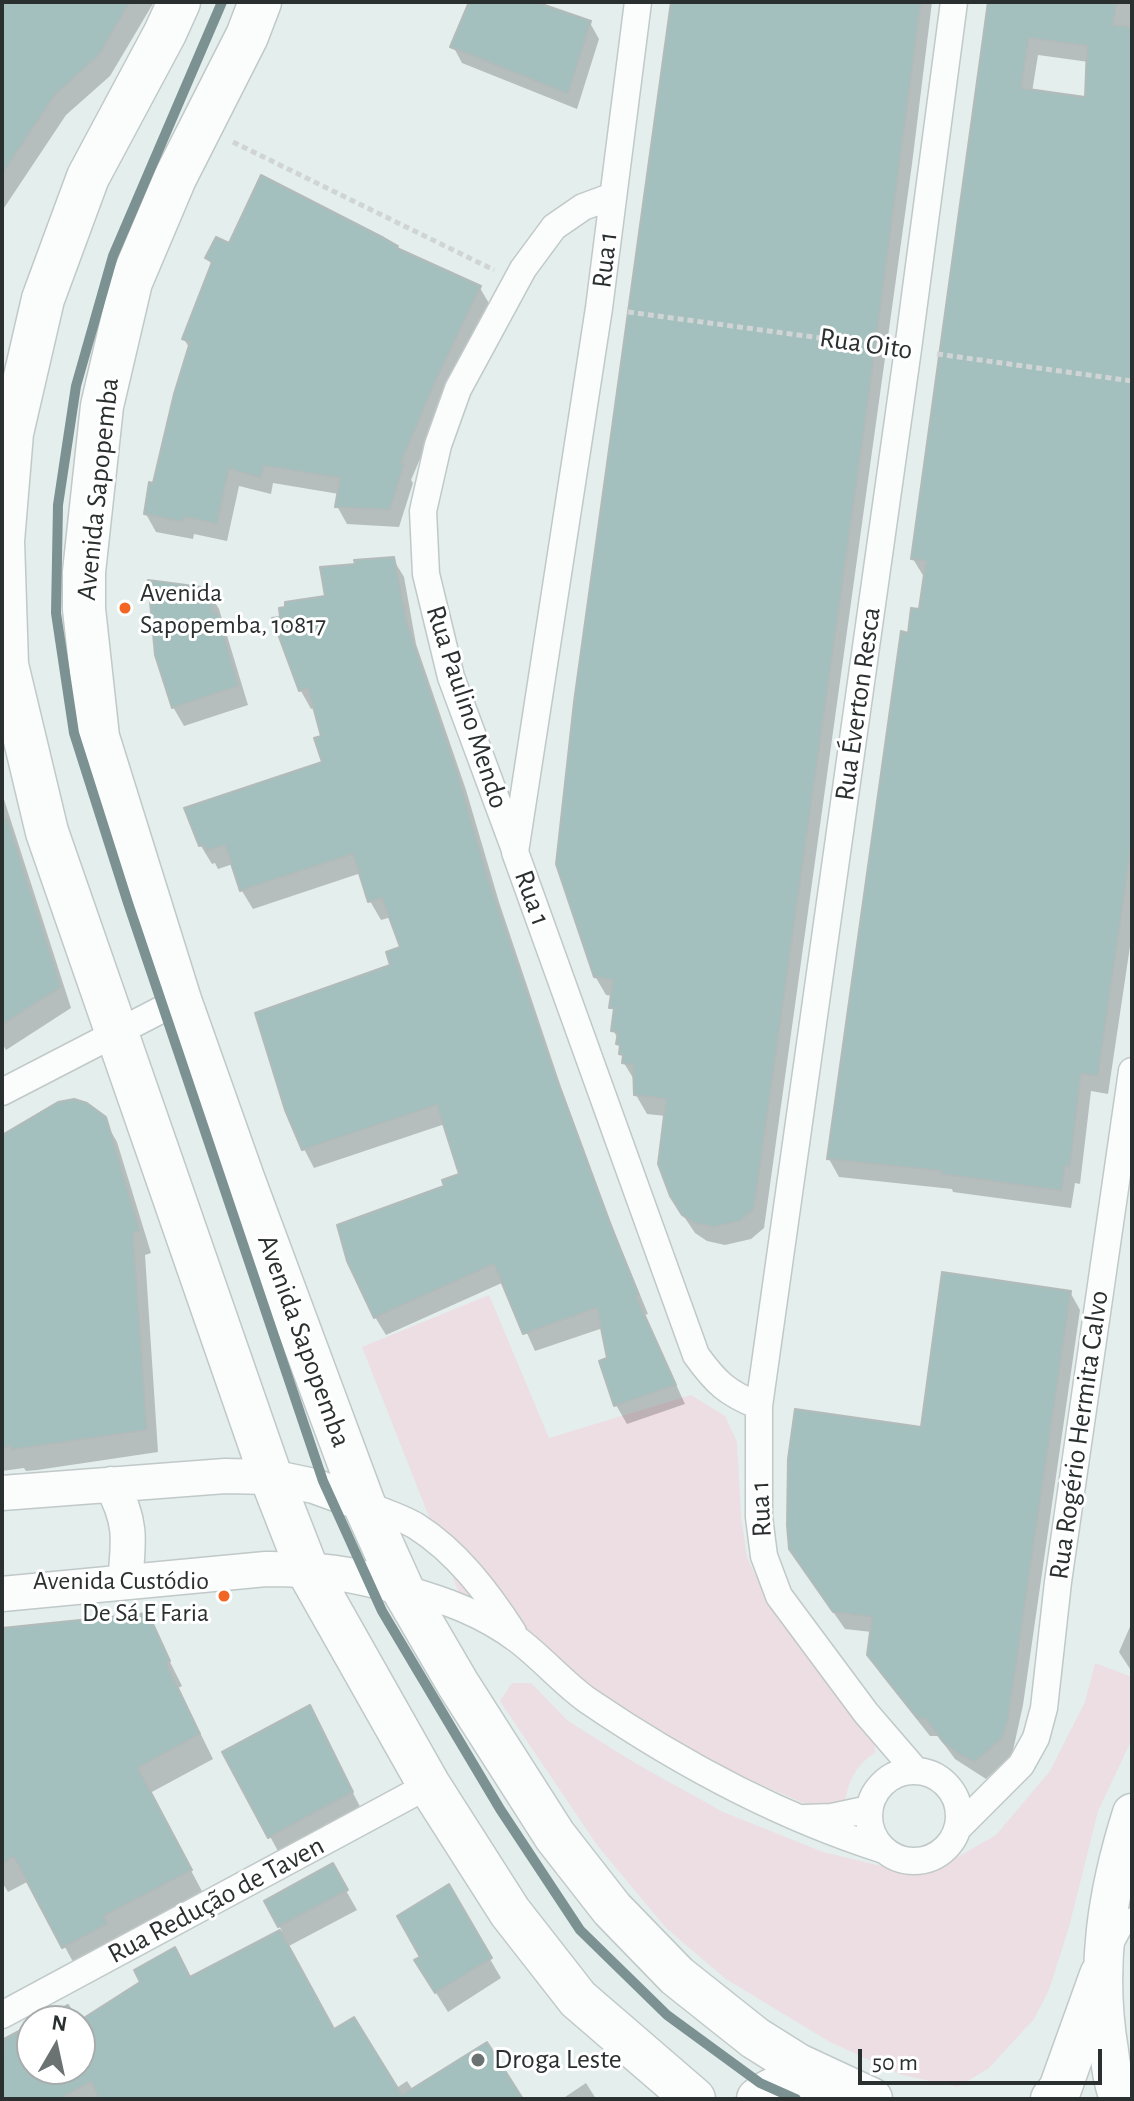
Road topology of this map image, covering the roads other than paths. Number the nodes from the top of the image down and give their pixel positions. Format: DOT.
graph roads {
  1 [pos="179,2"];
  2 [pos="260,2"];
  3 [pos="638,2"];
  4 [pos="954,2"];
  5 [pos="613,196"];
  6 [pos="515,852"];
  7 [pos="180,1000"];
  8 [pos="116,1031"];
  9 [pos="1132,1071"];
  10 [pos="2,1092"];
  11 [pos="759,1406"];
  12 [pos="271,1477"];
  13 [pos="146,1482"];
  14 [pos="111,1484"];
  15 [pos="2,1493"];
  16 [pos="364,1504"];
  17 [pos="307,1569"];
  18 [pos="159,1577"];
  19 [pos="125,1581"];
  20 [pos="402,1588"];
  21 [pos="2,1594"];
  22 [pos="520,1641"];
  23 [pos="866,1713"];
  24 [pos="916,1771"];
  25 [pos="885,1781"];
  26 [pos="429,1785"];
  27 [pos="1000,1788"];
  28 [pos="951,1790"];
  29 [pos="869,1809"];
  30 [pos="1132,1813"];
  31 [pos="797,1818"];
  32 [pos="958,1828"];
  33 [pos="884,1850"];
  34 [pos="1132,1915"];
  35 [pos="1101,1975"];
  36 [pos="2,2015"];
  37 [pos="866,2097"];
  38 [pos="694,2099"];
  39 [pos="758,2099"];
  40 [pos="1052,2099"];
  41 [pos="1119,2099"];
  1 -- 8 [label="main road"];
  2 -- 7 [label="main road, Avenida Sapopemba"];
  3 -- 5 [label="street, Rua 1"];
  4 -- 11 [label="street, Rua Éverton Resca"];
  5 -- 6 [label="street, Rua 1"];
  5 -- 6 [label="street, Rua Paulino Mendo"];
  6 -- 11 [label="street, Rua 1"];
  7 -- 8 [label="street"];
  7 -- 16 [label="main road, Avenida Sapopemba"];
  8 -- 10 [label="street"];
  8 -- 12 [label="main road"];
  9 -- 27 [label="street, Rua Rogério Hermita Calvo"];
  11 -- 23 [label="street, Rua 1"];
  12 -- 13 [label="street"];
  12 -- 16 [label="street"];
  12 -- 17 [label="main road"];
  13 -- 14 [label="street"];
  13 -- 18 [label="street"];
  14 -- 15 [label="street"];
  14 -- 19 [label="street"];
  16 -- 20 [label="main road, Avenida Sapopemba"];
  16 -- 22 [label="street"];
  17 -- 18 [label="street"];
  17 -- 20 [label="street"];
  17 -- 26 [label="main road"];
  18 -- 19 [label="street"];
  19 -- 21 [label="street"];
  20 -- 22 [label="street"];
  20 -- 37 [label="main road, Avenida Sapopemba"];
  22 -- 31 [label="street"];
  23 -- 24 [label="street, Rua 1"];
  23 -- 25 [label="street, Rua 1"];
  24 -- 25 [label="street"];
  24 -- 28 [label="street"];
  25 -- 29 [label="street"];
  26 -- 36 [label="street, Rua Redução de Taven"];
  26 -- 38 [label="main road"];
  27 -- 28 [label="street"];
  27 -- 32 [label="street, Rua Rogério Hermita Calvo"];
  28 -- 32 [label="street"];
  29 -- 31 [label="street"];
  29 -- 33 [label="street"];
  30 -- 35 [label="main road"];
  31 -- 33 [label="street"];
  32 -- 33 [label="street"];
  34 -- 35 [label="lane"];
  35 -- 40 [label="main road"];
  35 -- 41 [label="main road"];
  37 -- 39 [label="main road"];
}
